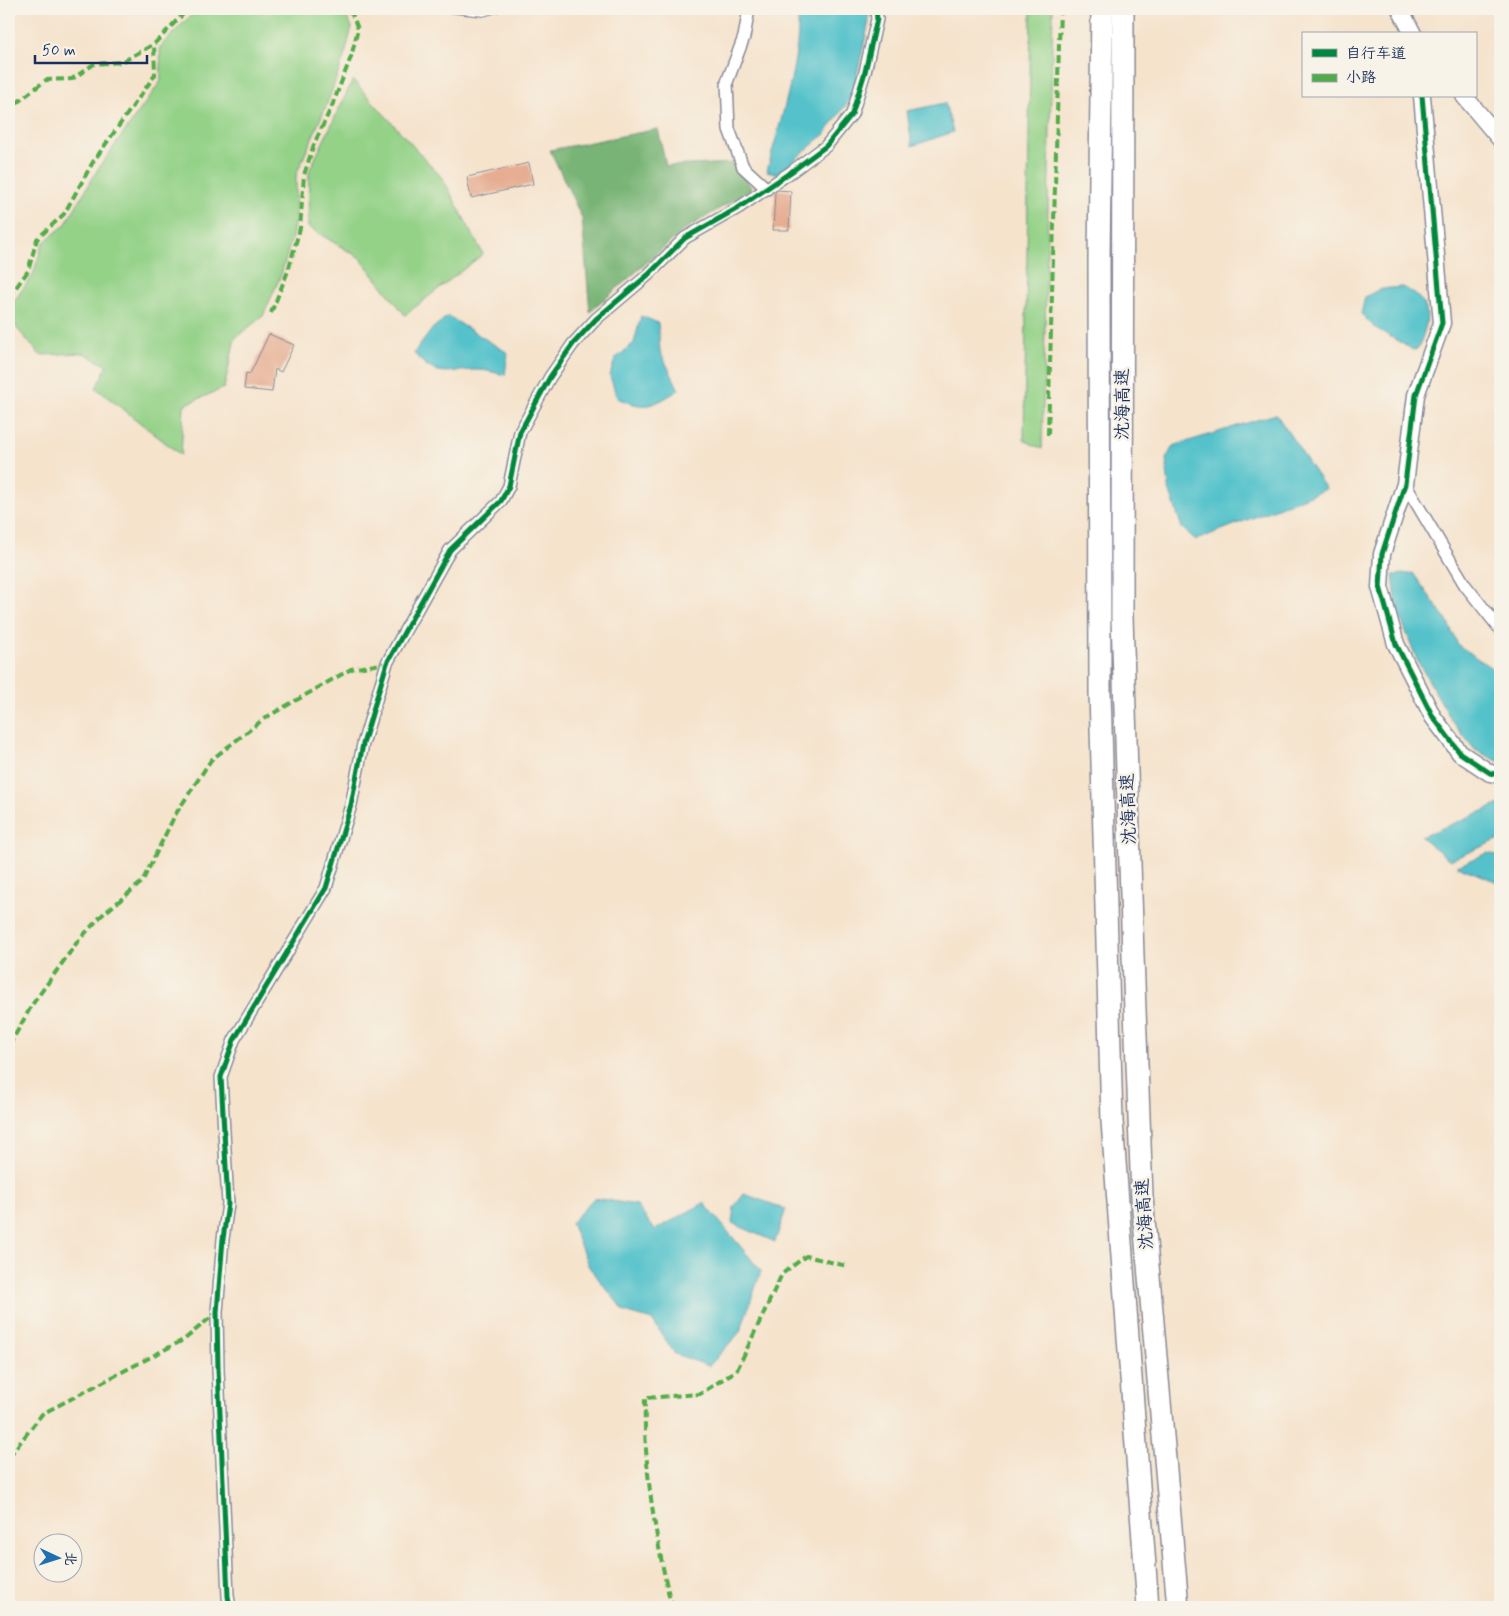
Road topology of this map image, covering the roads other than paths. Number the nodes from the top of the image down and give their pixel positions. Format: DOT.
graph roads {
  1 [pos="360,9"];
  2 [pos="446,9"];
  3 [pos="497,9"];
  4 [pos="749,9"];
  5 [pos="876,9"];
  6 [pos="1102,9"];
  7 [pos="1123,9"];
  8 [pos="1400,9"];
  9 [pos="352,11"];
  10 [pos="1412,32"];
  11 [pos="1422,98"];
  12 [pos="1466,98"];
  13 [pos="1500,139"];
  14 [pos="767,188"];
  15 [pos="1404,484"];
  16 [pos="1500,628"];
  17 [pos="1500,775"];
  18 [pos="230,1607"];
  19 [pos="1148,1607"];
  20 [pos="1178,1607"];
  1 -- 9 [label="lane"];
  2 -- 3 [label="lane"];
  4 -- 14 [label="street"];
  5 -- 14 [label="street"];
  6 -- 19 [label="highway, 沈海高速"];
  7 -- 20 [label="highway, 沈海高速"];
  8 -- 10 [label="street"];
  11 -- 15 [label="street"];
  12 -- 13 [label="street"];
  14 -- 18 [label="street"];
  15 -- 16 [label="street"];
  15 -- 17 [label="street"];
}
